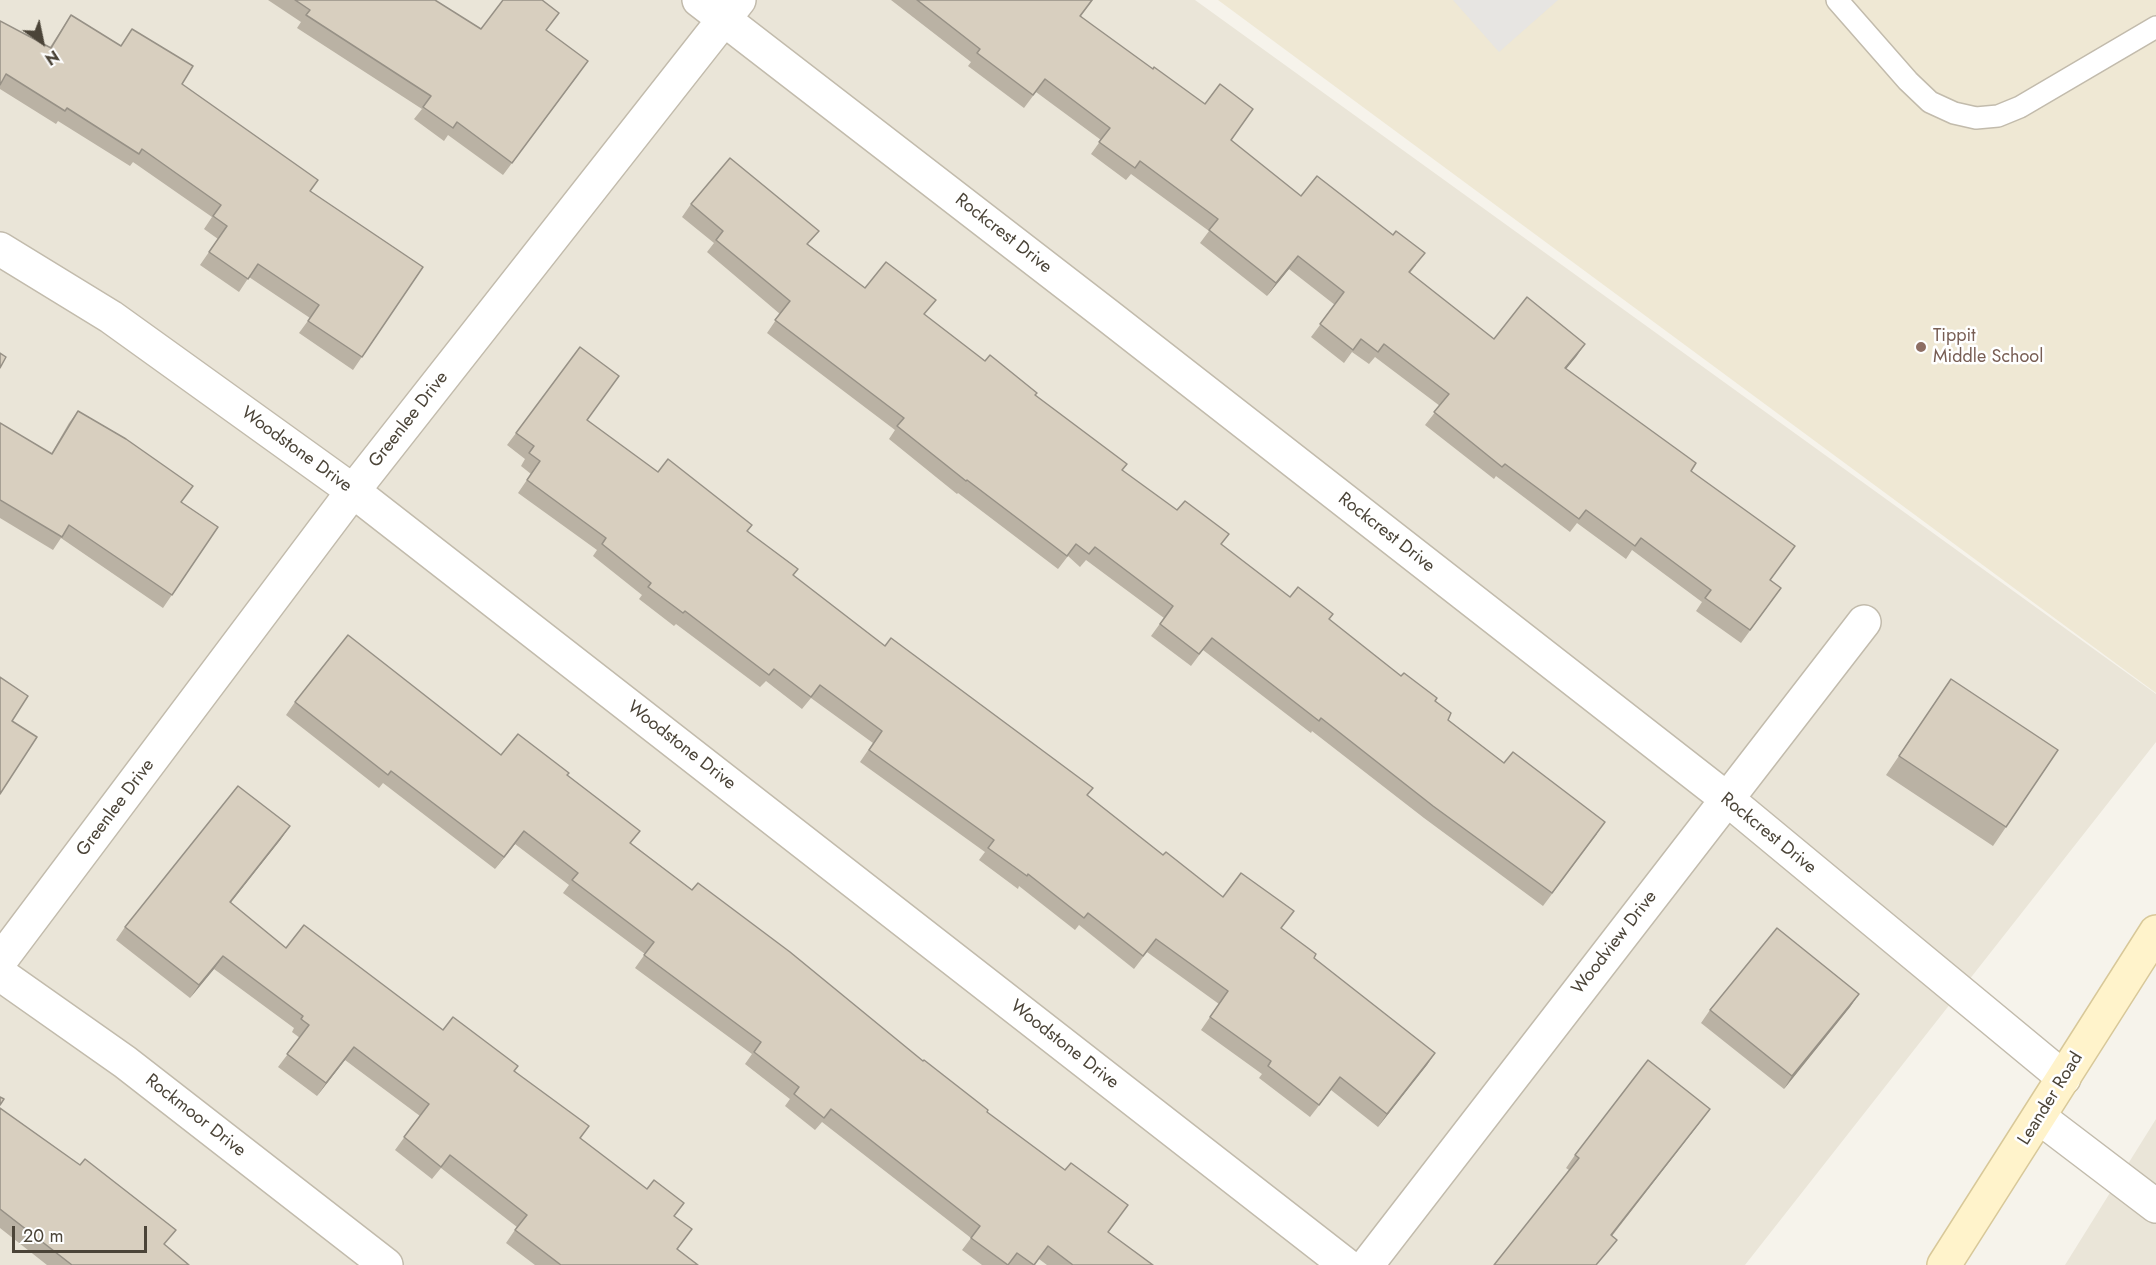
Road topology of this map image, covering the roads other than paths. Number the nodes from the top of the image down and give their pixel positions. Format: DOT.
graph roads {
  1 [pos="1837,0"];
  2 [pos="721,6"];
  3 [pos="2156,27"];
  4 [pos="0,249"];
  5 [pos="353,491"];
  6 [pos="1864,622"];
  7 [pos="1727,799"];
  8 [pos="2156,932"];
  9 [pos="0,962"];
  10 [pos="0,974"];
  11 [pos="2064,1078"];
  12 [pos="2039,1118"];
  13 [pos="2156,1206"];
  14 [pos="386,1265"];
  15 [pos="1346,1265"];
  16 [pos="1367,1265"];
  17 [pos="1944,1265"];
  1 -- 3 [label="lane"];
  2 -- 5 [label="street, Greenlee Drive"];
  2 -- 7 [label="street, Rockcrest Drive"];
  4 -- 5 [label="street, Woodstone Drive"];
  5 -- 9 [label="street, Greenlee Drive"];
  5 -- 15 [label="street, Woodstone Drive"];
  6 -- 7 [label="street, Woodview Drive"];
  7 -- 11 [label="street, Rockcrest Drive"];
  7 -- 16 [label="street, Woodview Drive"];
  8 -- 11 [label="main road, Leander Road"];
  10 -- 14 [label="street, Rockmoor Drive"];
  11 -- 12 [label="main road, Leander Road"];
  12 -- 13 [label="street"];
  12 -- 17 [label="main road, Leander Road"];
}
